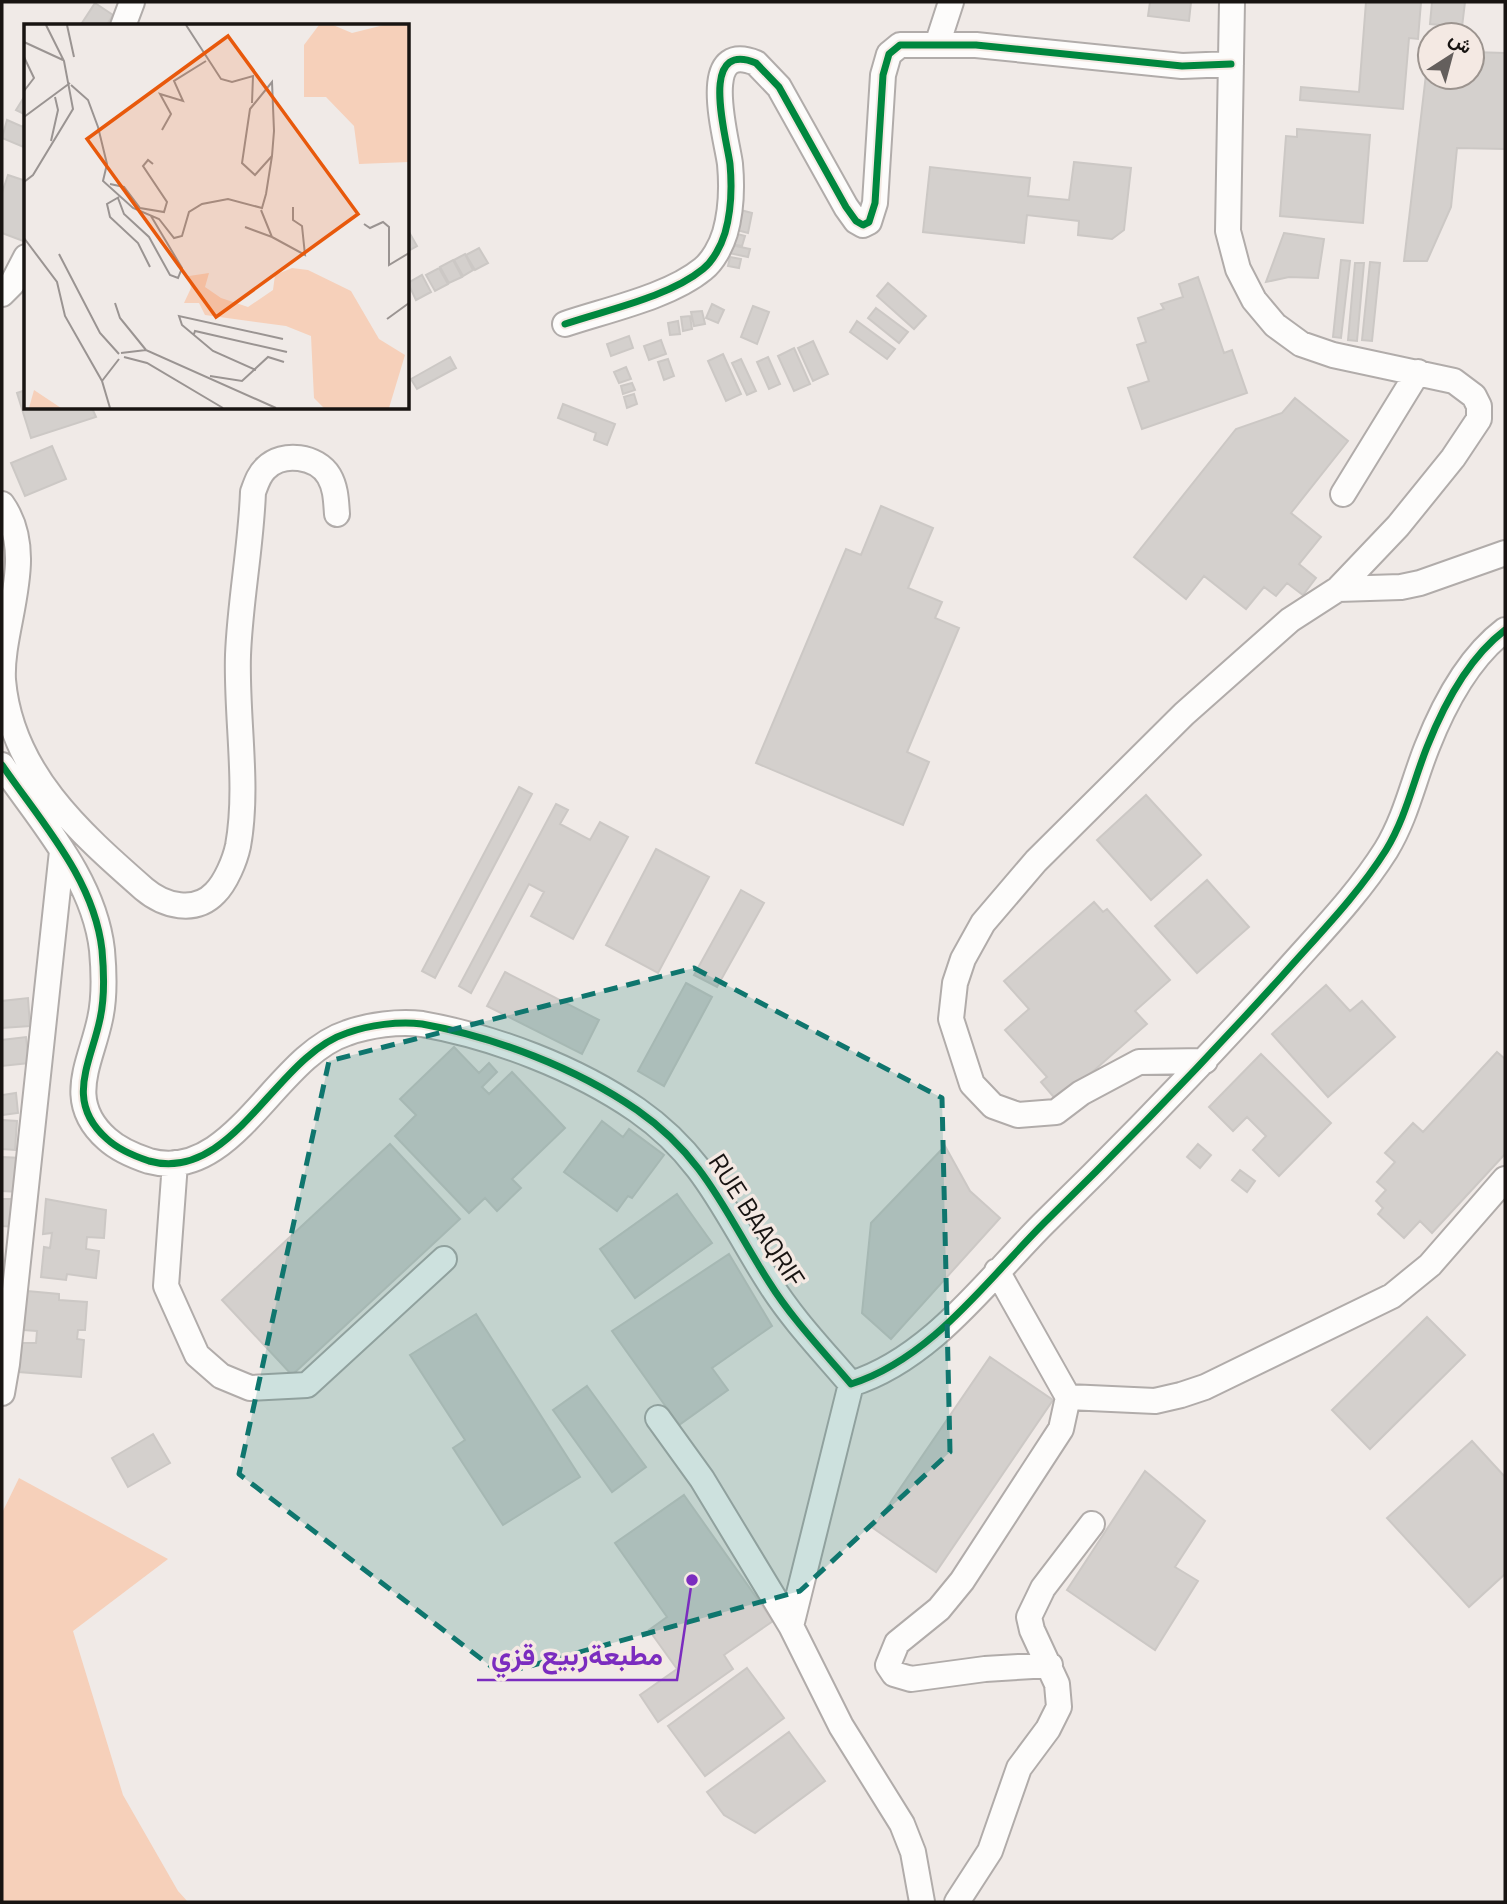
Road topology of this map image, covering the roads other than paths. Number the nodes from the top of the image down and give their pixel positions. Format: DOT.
graph roads {
  1 [pos="132,2"];
  2 [pos="951,2"];
  3 [pos="1232,2"];
  4 [pos="124,24"];
  5 [pos="937,45"];
  6 [pos="1231,64"];
  7 [pos="24,261"];
  8 [pos="2,294"];
  9 [pos="565,324"];
  10 [pos="1419,372"];
  11 [pos="1343,494"];
  12 [pos="2,504"];
  13 [pos="337,514"];
  14 [pos="1505,553"];
  15 [pos="1338,589"];
  16 [pos="1505,630"];
  17 [pos="2,765"];
  18 [pos="62,851"];
  19 [pos="1205,1061"];
  20 [pos="175,1163"];
  21 [pos="1505,1180"];
  22 [pos="444,1259"];
  23 [pos="997,1271"];
  24 [pos="851,1384"];
  25 [pos="2,1393"];
  26 [pos="1068,1397"];
  27 [pos="658,1418"];
  28 [pos="1092,1524"];
  29 [pos="791,1626"];
  30 [pos="1050,1665"];
  31 [pos="922,1902"];
  32 [pos="957,1902"];
  1 -- 4 [label="street"];
  2 -- 5 [label="street"];
  3 -- 6 [label="street"];
  5 -- 6 [label="street"];
  5 -- 9 [label="street"];
  6 -- 10 [label="street"];
  7 -- 8 [label="street"];
  10 -- 11 [label="street"];
  10 -- 15 [label="street"];
  12 -- 13 [label="street"];
  14 -- 15 [label="street"];
  15 -- 19 [label="street"];
  16 -- 19 [label="street"];
  17 -- 18 [label="street"];
  18 -- 20 [label="street"];
  18 -- 25 [label="street"];
  19 -- 23 [label="street"];
  20 -- 22 [label="street"];
  20 -- 24 [label="street, RUE BAAQRIF"];
  21 -- 26 [label="street"];
  23 -- 24 [label="street"];
  23 -- 26 [label="street"];
  24 -- 29 [label="street"];
  26 -- 30 [label="street"];
  27 -- 29 [label="street"];
  28 -- 30 [label="street"];
  29 -- 31 [label="street"];
  30 -- 32 [label="street"];
}
